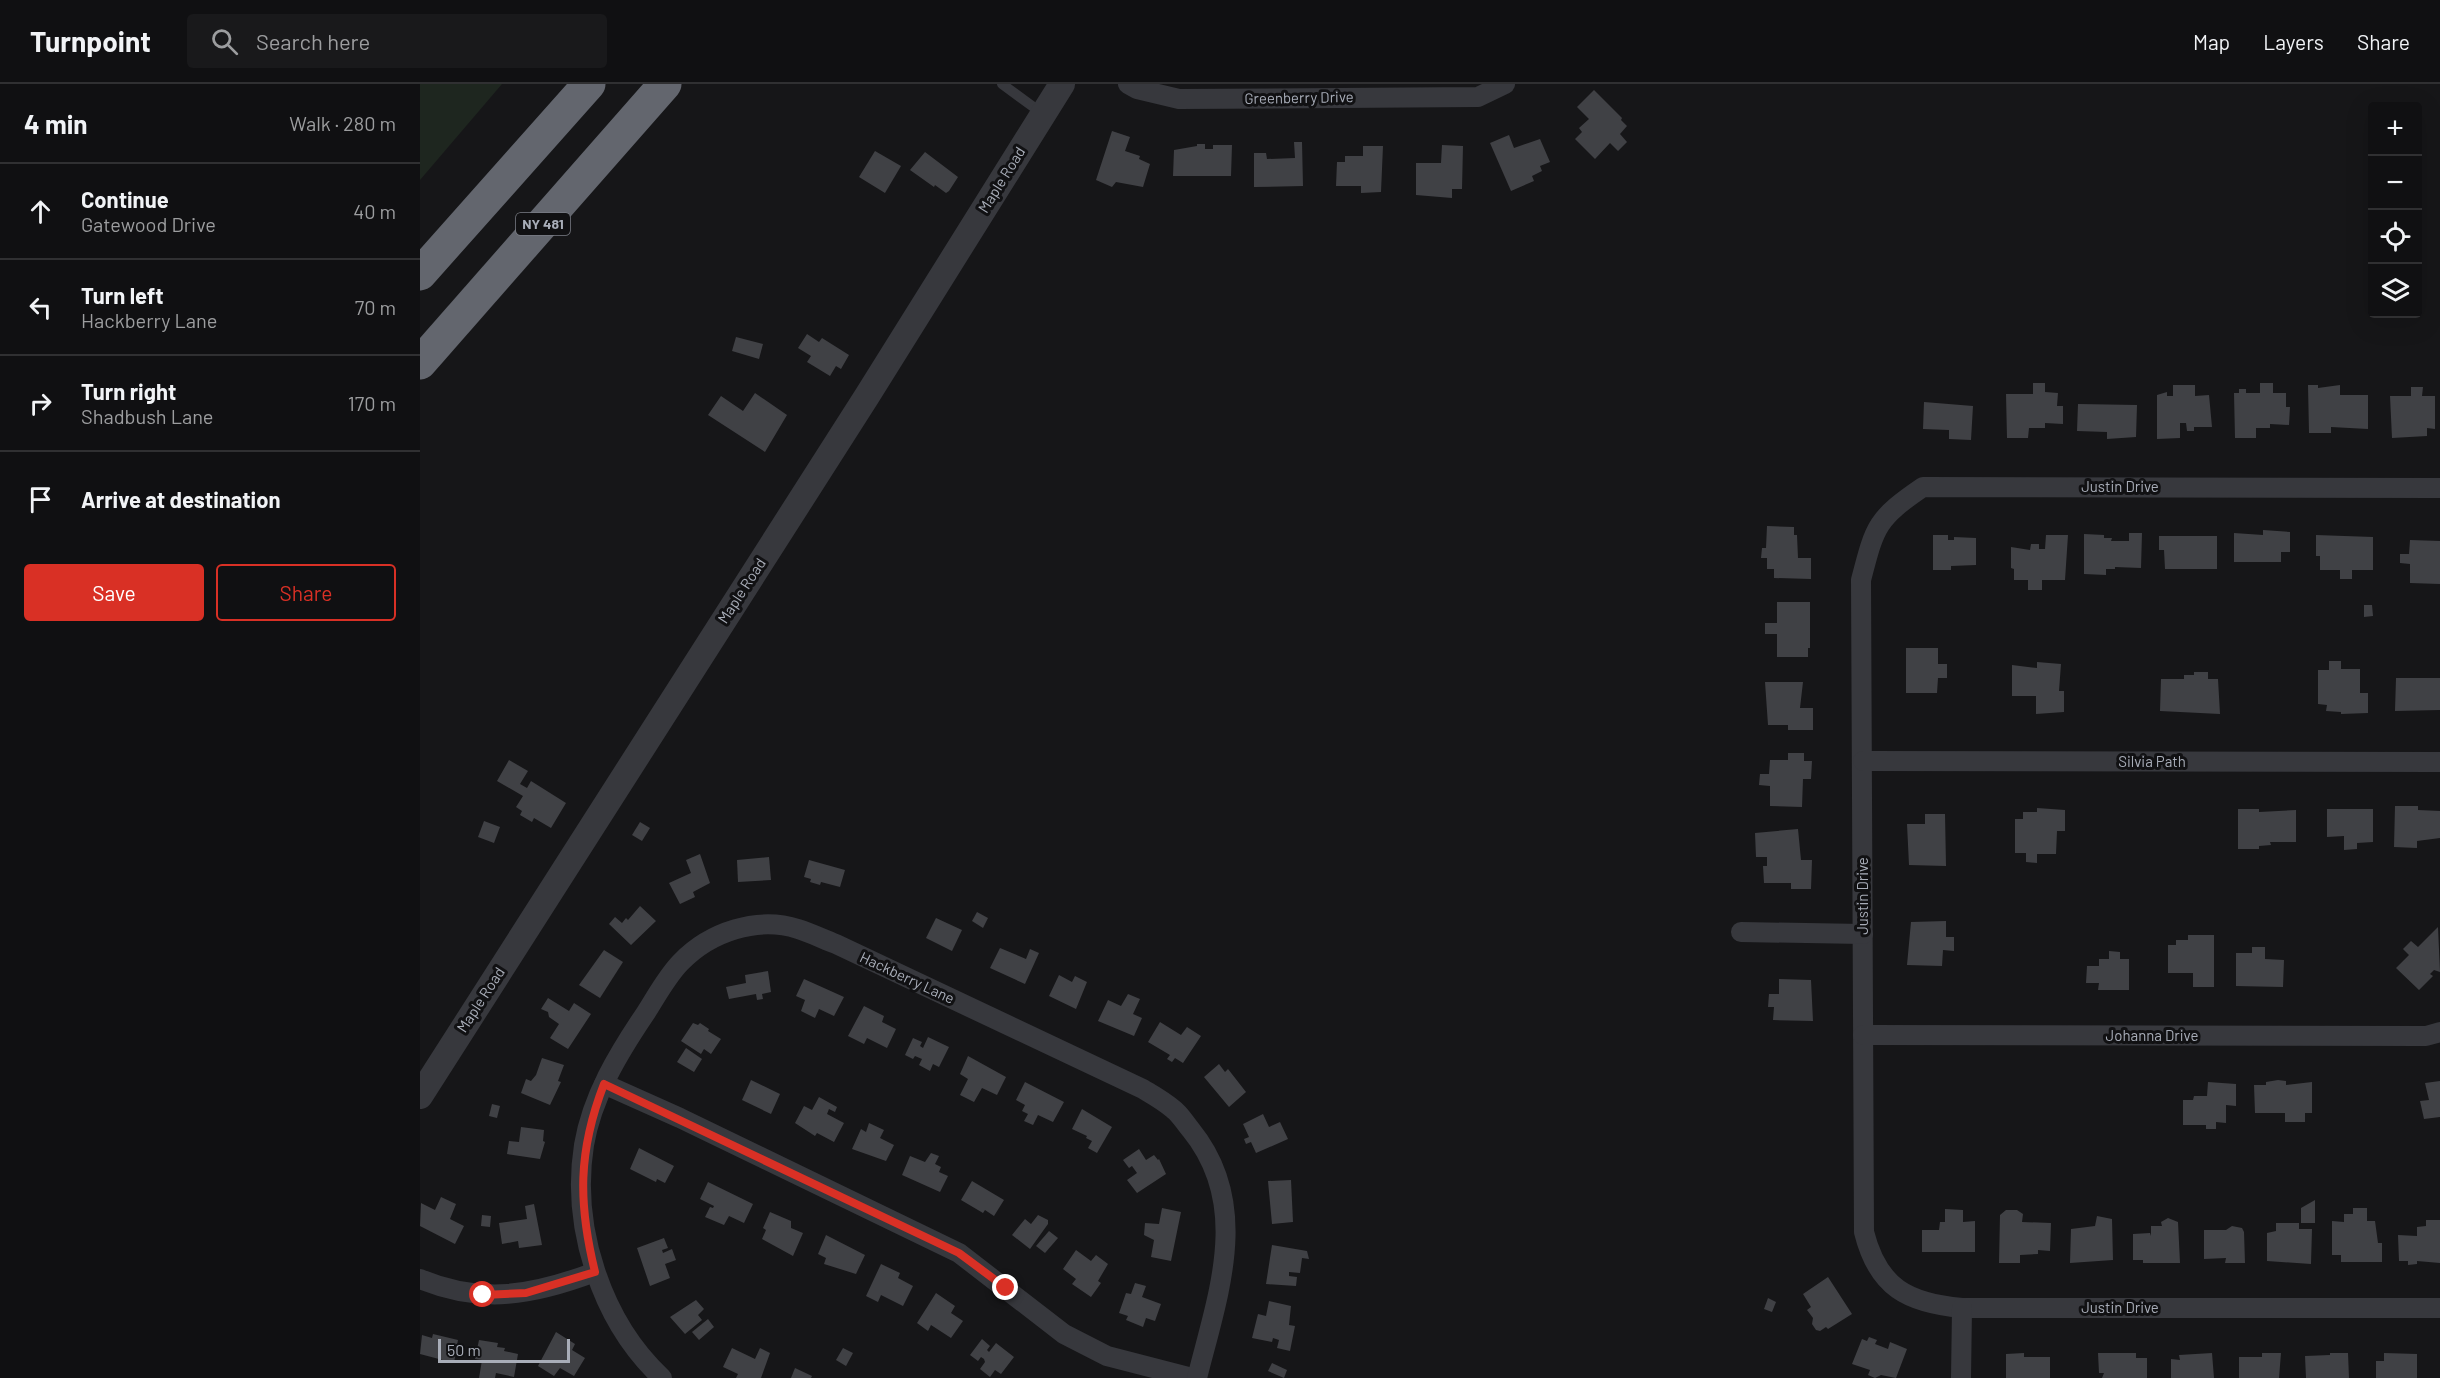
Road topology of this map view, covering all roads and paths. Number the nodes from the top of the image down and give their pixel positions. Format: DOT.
graph roads {
  1 [pos="588,84"];
  2 [pos="665,84"];
  3 [pos="1002,84"];
  4 [pos="1062,84"];
  5 [pos="1128,84"];
  6 [pos="1505,84"];
  7 [pos="1043,114"];
  8 [pos="420,274"];
  9 [pos="420,363"];
  10 [pos="2440,488"];
  11 [pos="1863,761"];
  12 [pos="2440,762"];
  13 [pos="1741,932"];
  14 [pos="1863,934"];
  15 [pos="2440,1032"];
  16 [pos="1863,1035"];
  17 [pos="604,1084"];
  18 [pos="420,1096"];
  19 [pos="595,1272"];
  20 [pos="420,1278"];
  21 [pos="1962,1308"];
  22 [pos="2440,1308"];
  23 [pos="662,1378"];
  24 [pos="1191,1378"];
  25 [pos="1197,1378"];
  26 [pos="1961,1378"];
  1 -- 8 [label="highway"];
  2 -- 9 [label="highway, NY 481"];
  3 -- 7 [label="lane"];
  4 -- 7 [label="street, Maple Road"];
  5 -- 6 [label="street, Greenberry Drive"];
  7 -- 18 [label="street, Maple Road"];
  10 -- 11 [label="street, Justin Drive"];
  11 -- 12 [label="street, Silvia Path"];
  11 -- 14 [label="street, Justin Drive"];
  13 -- 14 [label="street"];
  14 -- 16 [label="street, Justin Drive"];
  15 -- 16 [label="street, Johanna Drive"];
  16 -- 21 [label="street, Justin Drive"];
  17 -- 19 [label="street, Hackberry Lane"];
  17 -- 24 [label="street"];
  17 -- 25 [label="street, Hackberry Lane"];
  19 -- 20 [label="street"];
  19 -- 23 [label="street, Hackberry Lane"];
  21 -- 22 [label="street, Justin Drive"];
  21 -- 26 [label="street"];
}
